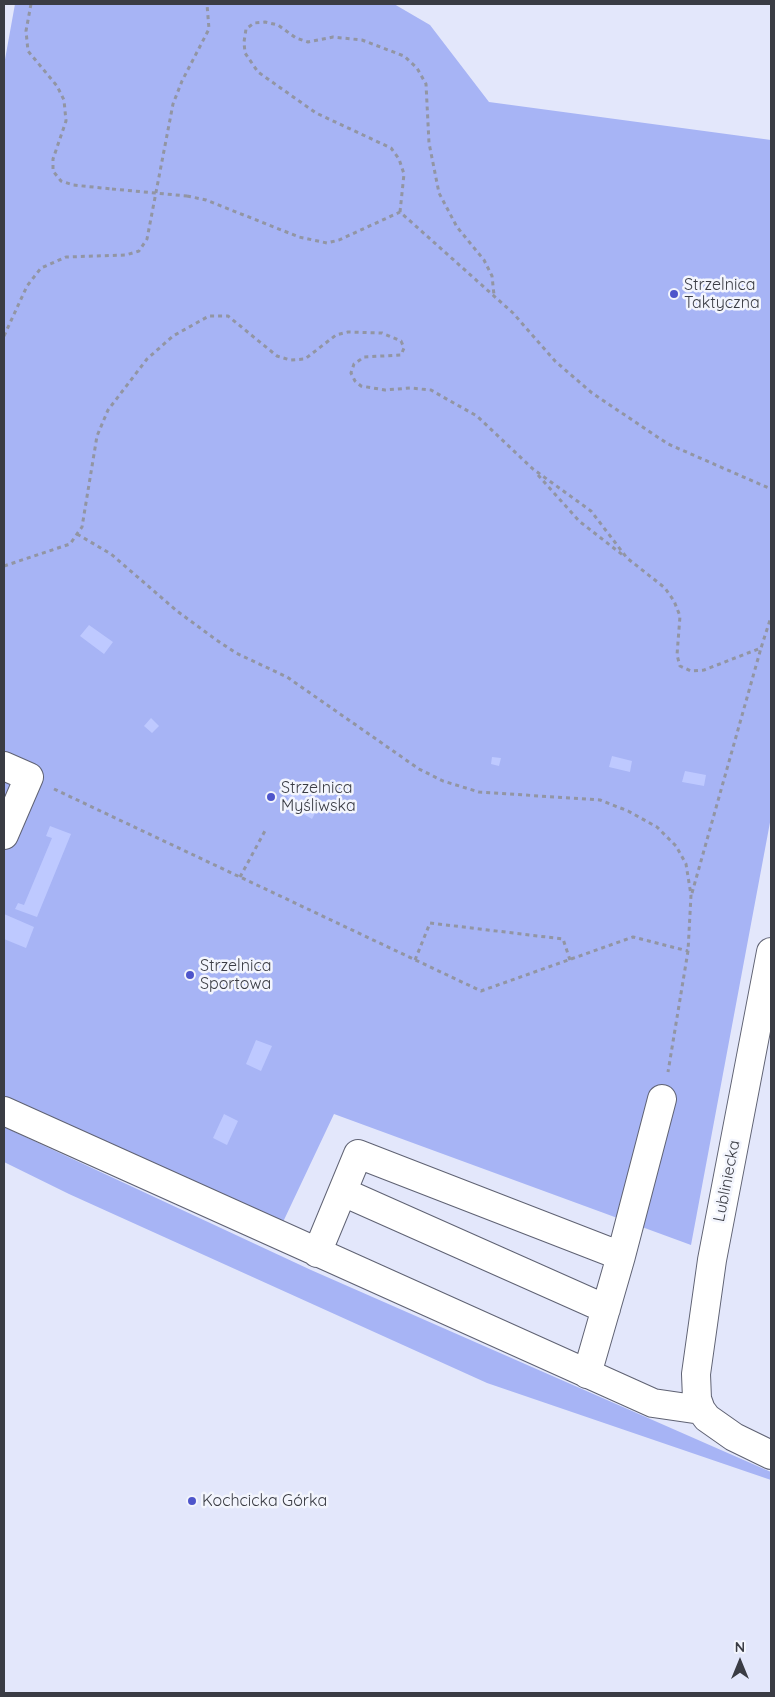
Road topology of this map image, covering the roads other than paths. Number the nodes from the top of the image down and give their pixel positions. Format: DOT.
graph roads {
  1 [pos="4,766"];
  2 [pos="4,835"];
  3 [pos="771,952"];
  4 [pos="662,1099"];
  5 [pos="4,1111"];
  6 [pos="343,1192"];
  7 [pos="317,1253"];
  8 [pos="620,1256"];
  9 [pos="606,1310"];
  10 [pos="587,1374"];
  11 [pos="701,1410"];
  12 [pos="771,1455"];
  1 -- 2 [label="street"];
  3 -- 11 [label="street, Lubliniecka"];
  4 -- 8 [label="street"];
  5 -- 7 [label="street"];
  6 -- 7 [label="street"];
  6 -- 8 [label="street"];
  6 -- 9 [label="street"];
  7 -- 10 [label="street"];
  8 -- 9 [label="street"];
  9 -- 10 [label="street"];
  10 -- 11 [label="street"];
  11 -- 12 [label="street"];
}
